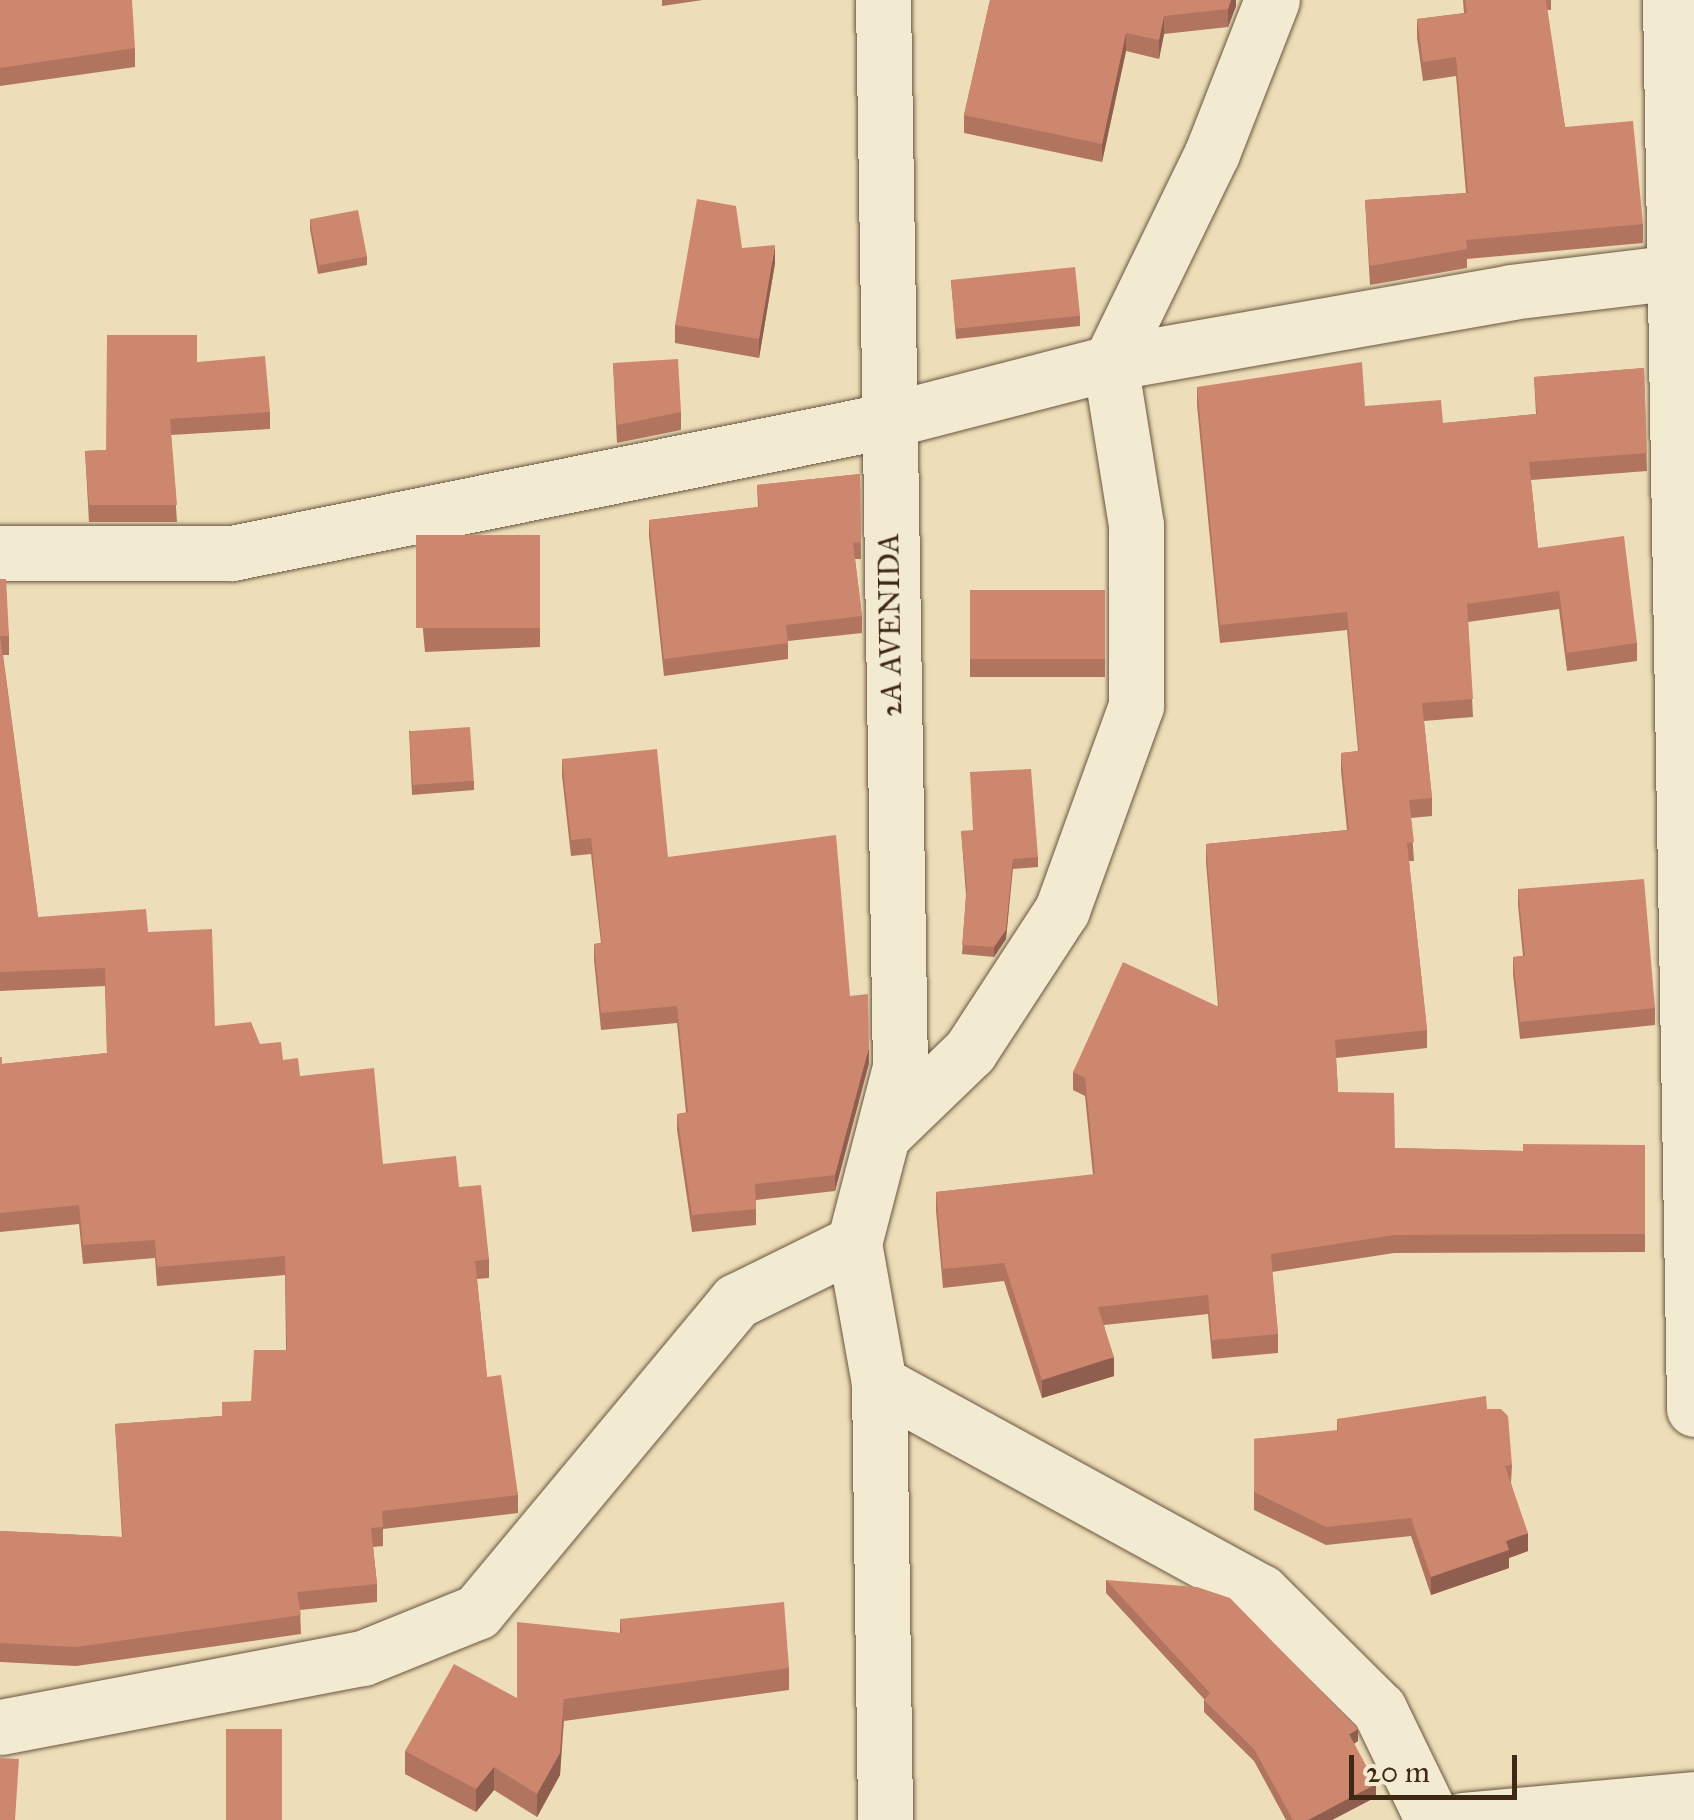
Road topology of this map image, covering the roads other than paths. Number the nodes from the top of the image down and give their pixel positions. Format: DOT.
graph roads {
  1 [pos="883,0"];
  2 [pos="1272,0"];
  3 [pos="1670,0"];
  4 [pos="1683,270"];
  5 [pos="1110,362"];
  6 [pos="885,422"];
  7 [pos="0,554"];
  8 [pos="883,1135"];
  9 [pos="854,1243"];
  10 [pos="879,1382"];
  11 [pos="1694,1409"];
  12 [pos="0,1726"];
  13 [pos="1694,1799"];
  14 [pos="884,1820"];
  15 [pos="1433,1820"];
  16 [pos="1463,1820"];
  1 -- 6 [label="street, 2A AVENIDA"];
  2 -- 5 [label="street"];
  3 -- 4 [label="street"];
  4 -- 5 [label="street"];
  4 -- 11 [label="street"];
  5 -- 6 [label="street"];
  5 -- 8 [label="street"];
  6 -- 7 [label="street"];
  6 -- 8 [label="street, 2A AVENIDA"];
  8 -- 9 [label="street, 2A AVENIDA"];
  9 -- 10 [label="street"];
  9 -- 12 [label="street"];
  10 -- 14 [label="street"];
  10 -- 15 [label="street"];
  13 -- 16 [label="street"];
}
